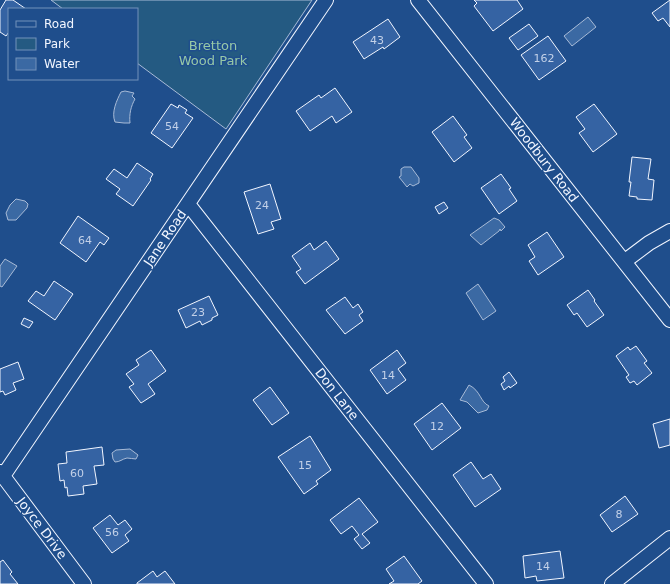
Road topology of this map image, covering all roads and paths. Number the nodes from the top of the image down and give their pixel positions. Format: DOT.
graph roads {
  1 [pos="326,0"];
  2 [pos="418,0"];
  3 [pos="188,204"];
  4 [pos="670,231"];
  5 [pos="625,261"];
  6 [pos="670,320"];
  7 [pos="2,474"];
  8 [pos="670,538"];
  9 [pos="84,584"];
  10 [pos="486,584"];
  11 [pos="612,584"];
  1 -- 3 [label="street, Jane Road"];
  2 -- 5 [label="street, Woodbury Road"];
  3 -- 7 [label="street, Jane Road"];
  3 -- 10 [label="street, Don Lane"];
  4 -- 5 [label="street"];
  5 -- 6 [label="street, Woodbury Road"];
  7 -- 9 [label="street, Joyce Drive"];
  8 -- 11 [label="street"];
}
